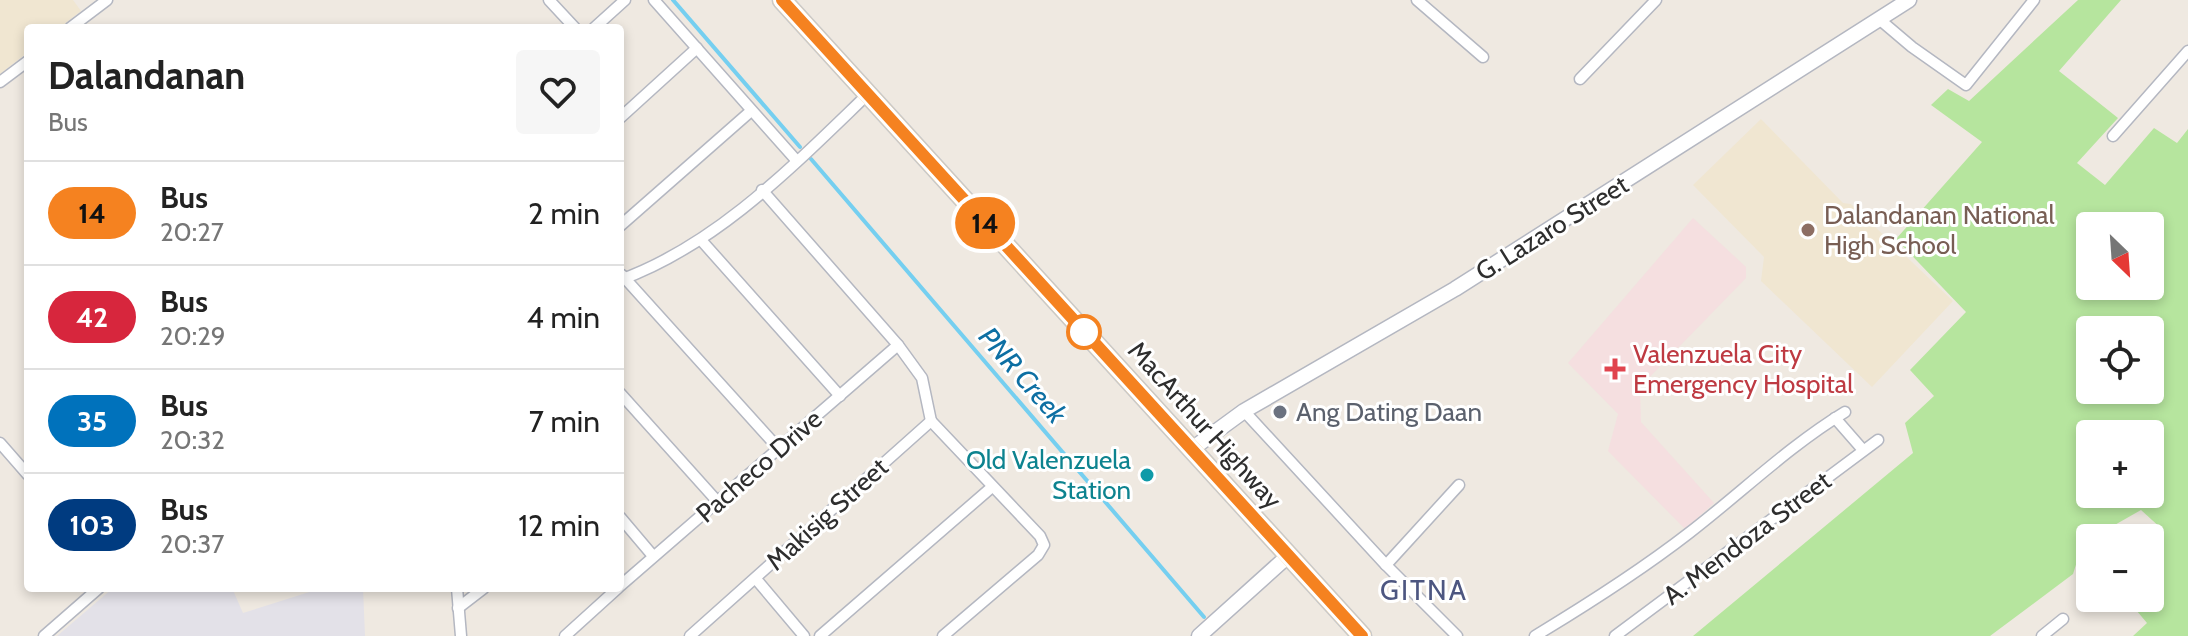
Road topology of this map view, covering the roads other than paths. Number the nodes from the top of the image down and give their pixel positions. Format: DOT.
graph roads {
  1 [pos="107,0"];
  2 [pos="549,0"];
  3 [pos="625,0"];
  4 [pos="654,0"];
  5 [pos="782,0"];
  6 [pos="1417,0"];
  7 [pos="1656,0"];
  8 [pos="1909,0"];
  9 [pos="2034,0"];
  10 [pos="1879,19"];
  11 [pos="75,24"];
  12 [pos="571,24"];
  13 [pos="598,24"];
  14 [pos="697,48"];
  15 [pos="2188,51"];
  16 [pos="1483,57"];
  17 [pos="24,64"];
  18 [pos="1580,79"];
  19 [pos="0,82"];
  20 [pos="868,94"];
  21 [pos="751,111"];
  22 [pos="624,114"];
  23 [pos="2113,136"];
  24 [pos="796,160"];
  25 [pos="762,190"];
  26 [pos="624,222"];
  27 [pos="701,240"];
  28 [pos="624,276"];
  29 [pos="624,279"];
  30 [pos="898,345"];
  31 [pos="840,396"];
  32 [pos="624,397"];
  33 [pos="1244,411"];
  34 [pos="931,421"];
  35 [pos="1878,440"];
  36 [pos="0,443"];
  37 [pos="779,449"];
  38 [pos="1192,449"];
  39 [pos="1863,450"];
  40 [pos="24,470"];
  41 [pos="1459,485"];
  42 [pos="992,487"];
  43 [pos="717,501"];
  44 [pos="624,522"];
  45 [pos="1289,555"];
  46 [pos="653,556"];
  47 [pos="1386,565"];
  48 [pos="756,579"];
  49 [pos="624,582"];
  50 [pos="94,592"];
  51 [pos="457,592"];
  52 [pos="479,592"];
  53 [pos="613,592"];
  54 [pos="458,608"];
  55 [pos="2063,619"];
  56 [pos="44,636"];
  57 [pos="461,636"];
  58 [pos="565,636"];
  59 [pos="690,636"];
  60 [pos="804,636"];
  61 [pos="820,636"];
  62 [pos="943,636"];
  63 [pos="1199,636"];
  64 [pos="1362,636"];
  65 [pos="1457,636"];
  66 [pos="1535,636"];
  67 [pos="1615,636"];
  68 [pos="2042,636"];
  1 -- 11 [label="street"];
  2 -- 12 [label="street"];
  3 -- 13 [label="street"];
  4 -- 14 [label="street"];
  5 -- 20 [label="highway, MacArthur Highway"];
  6 -- 16 [label="street"];
  7 -- 18 [label="street"];
  8 -- 10 [label="street, G. Lazaro Street"];
  9 -- 10 [label="street"];
  10 -- 33 [label="street, G. Lazaro Street"];
  14 -- 21 [label="street"];
  14 -- 22 [label="street"];
  15 -- 23 [label="street"];
  17 -- 19 [label="street"];
  20 -- 24 [label="street"];
  20 -- 38 [label="highway, MacArthur Highway"];
  21 -- 24 [label="street"];
  21 -- 26 [label="street"];
  24 -- 25 [label="street"];
  25 -- 27 [label="street"];
  25 -- 30 [label="street"];
  27 -- 28 [label="street"];
  27 -- 31 [label="street"];
  29 -- 37 [label="street"];
  30 -- 31 [label="street, Pacheco Drive"];
  30 -- 34 [label="street"];
  31 -- 37 [label="street, Pacheco Drive"];
  32 -- 43 [label="street"];
  33 -- 38 [label="street, G. Lazaro Street"];
  33 -- 47 [label="street"];
  34 -- 42 [label="street"];
  34 -- 48 [label="street, Makisig Street"];
  35 -- 39 [label="street, A. Mendoza Street"];
  36 -- 40 [label="street"];
  37 -- 43 [label="street, Pacheco Drive"];
  38 -- 45 [label="highway, MacArthur Highway"];
  39 -- 66 [label="street"];
  39 -- 67 [label="street, A. Mendoza Street"];
  41 -- 47 [label="street"];
  42 -- 61 [label="street"];
  42 -- 62 [label="street"];
  43 -- 46 [label="street, Pacheco Drive"];
  44 -- 46 [label="street"];
  45 -- 63 [label="street"];
  45 -- 64 [label="highway, MacArthur Highway"];
  46 -- 49 [label="street, Pacheco Drive"];
  47 -- 65 [label="street"];
  48 -- 59 [label="street, Makisig Street"];
  48 -- 60 [label="street"];
  50 -- 56 [label="street"];
  51 -- 54 [label="street"];
  52 -- 54 [label="street"];
  53 -- 58 [label="street, Pacheco Drive"];
  54 -- 57 [label="street"];
  55 -- 68 [label="street"];
}
